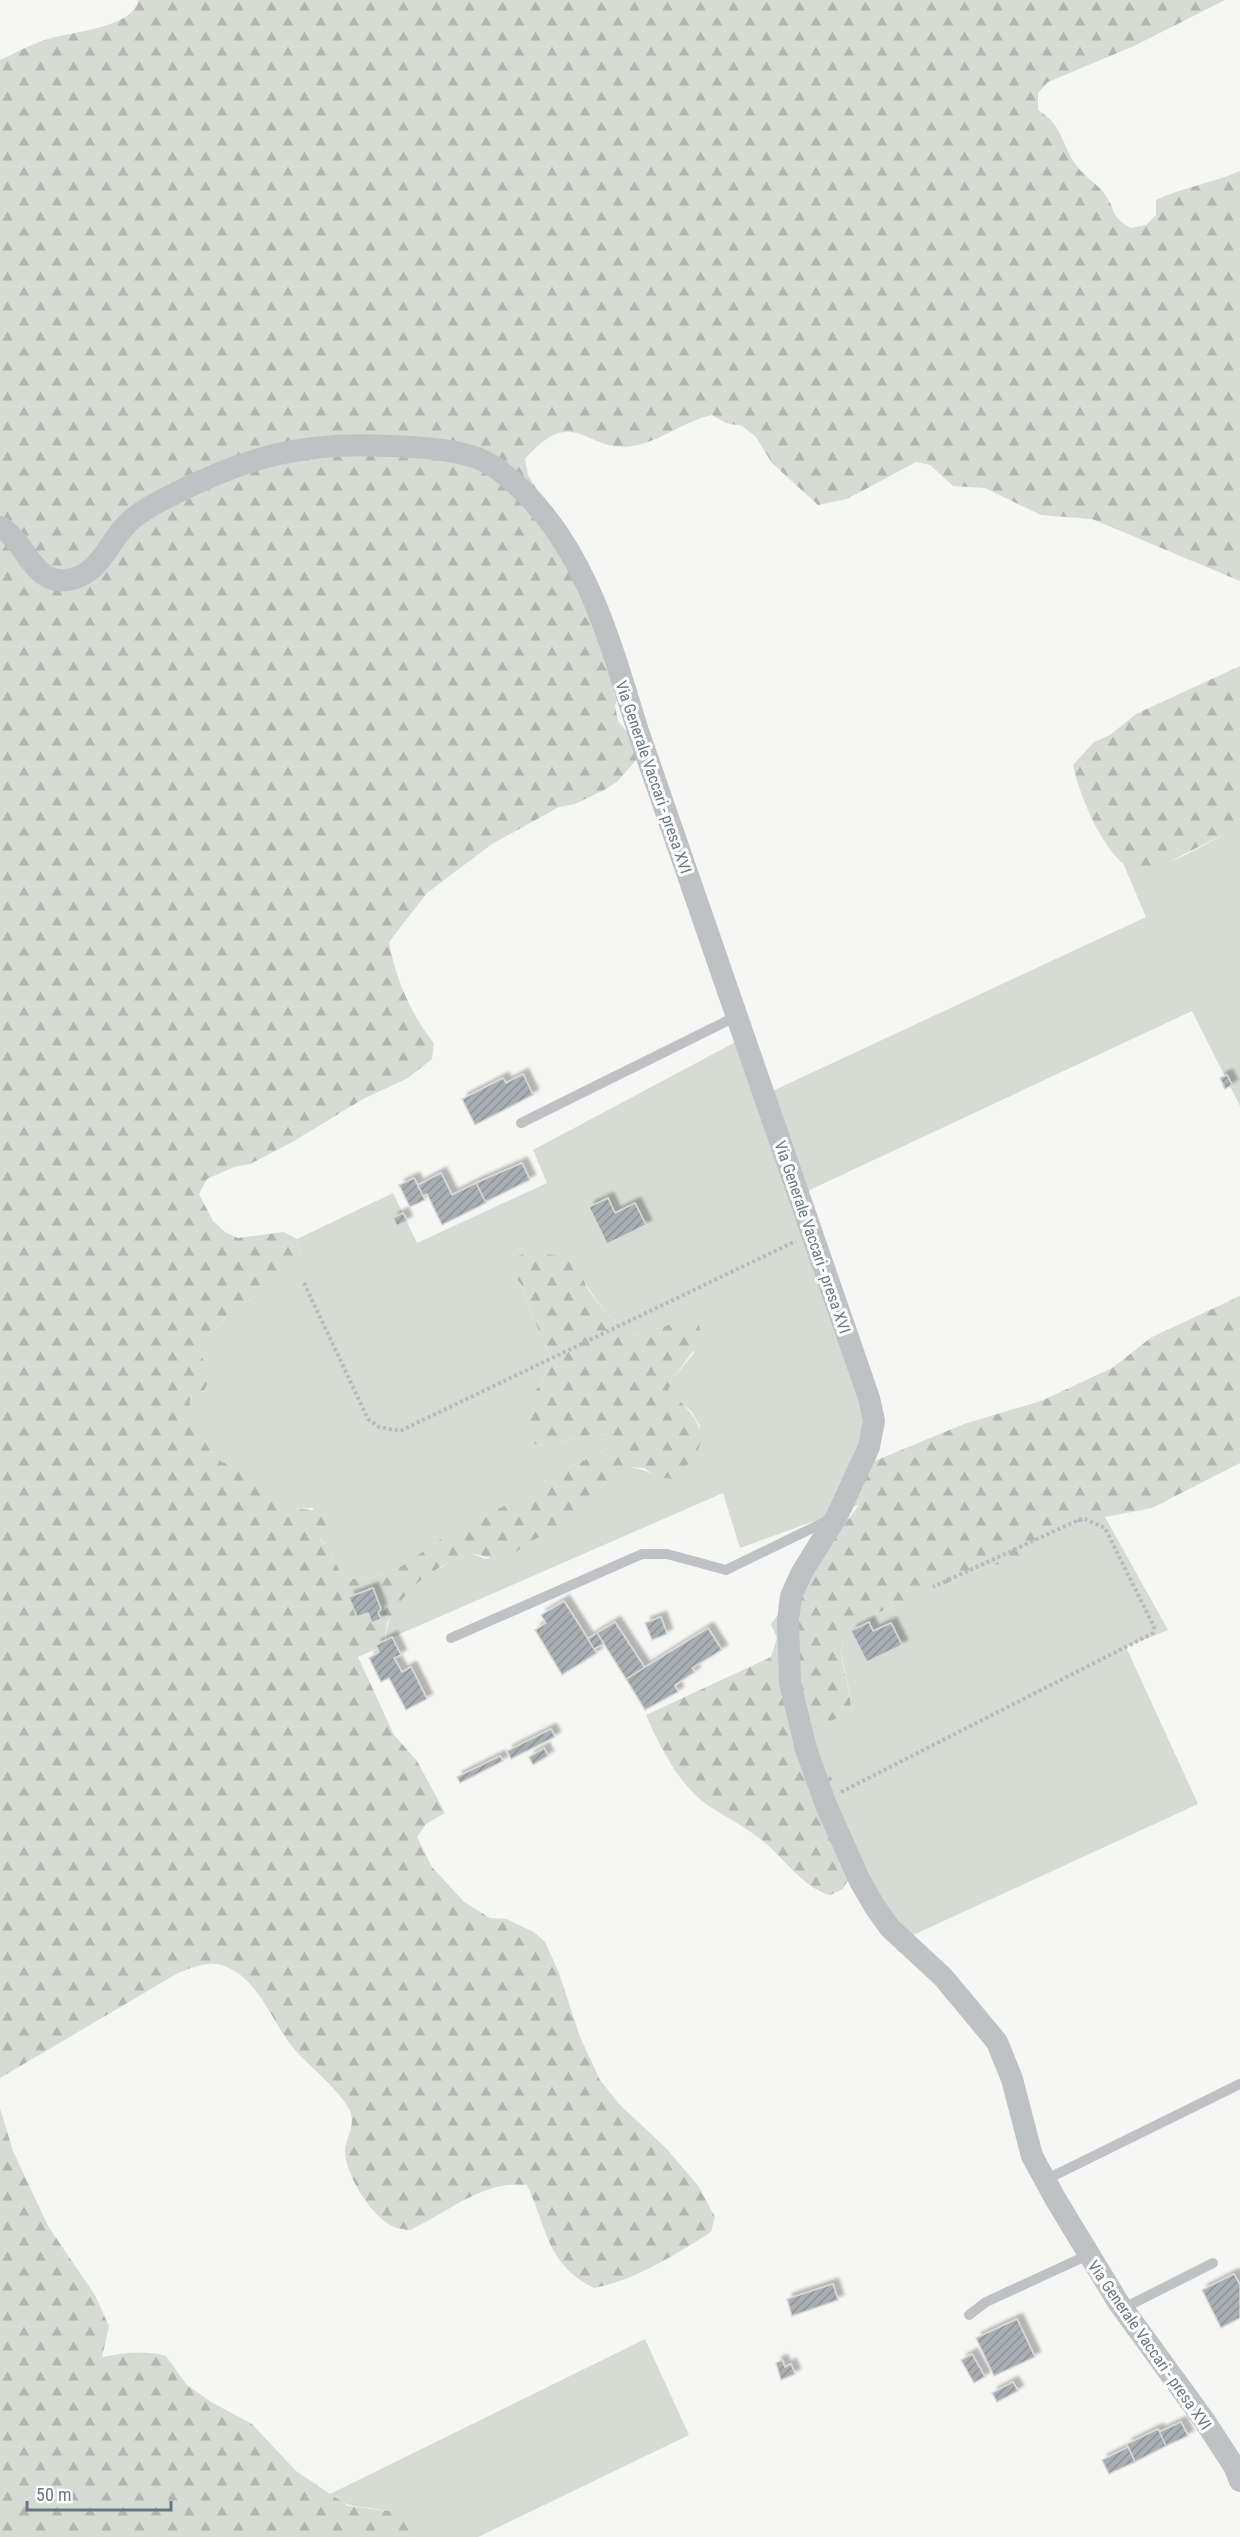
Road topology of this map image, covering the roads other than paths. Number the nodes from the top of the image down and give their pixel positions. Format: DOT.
graph roads {
  1 [pos="0,527"];
  2 [pos="737,1016"];
  3 [pos="521,1123"];
  4 [pos="837,1516"];
  5 [pos="451,1638"];
  6 [pos="1240,2084"];
  7 [pos="1045,2180"];
  8 [pos="1088,2255"];
  9 [pos="1213,2263"];
  10 [pos="1122,2309"];
  11 [pos="969,2315"];
  12 [pos="1240,2481"];
  1 -- 2 [label="street, Via Generale Vaccari - presa XVI"];
  2 -- 3 [label="lane"];
  2 -- 4 [label="street, Via Generale Vaccari - presa XVI"];
  4 -- 5 [label="lane"];
  4 -- 7 [label="street, Via Generale Vaccari - presa XVI"];
  6 -- 7 [label="lane"];
  7 -- 8 [label="street, Via Generale Vaccari - presa XVI"];
  8 -- 10 [label="street, Via Generale Vaccari - presa XVI"];
  8 -- 11 [label="lane"];
  9 -- 10 [label="lane"];
  10 -- 12 [label="street, Via Generale Vaccari - presa XVI"];
}
